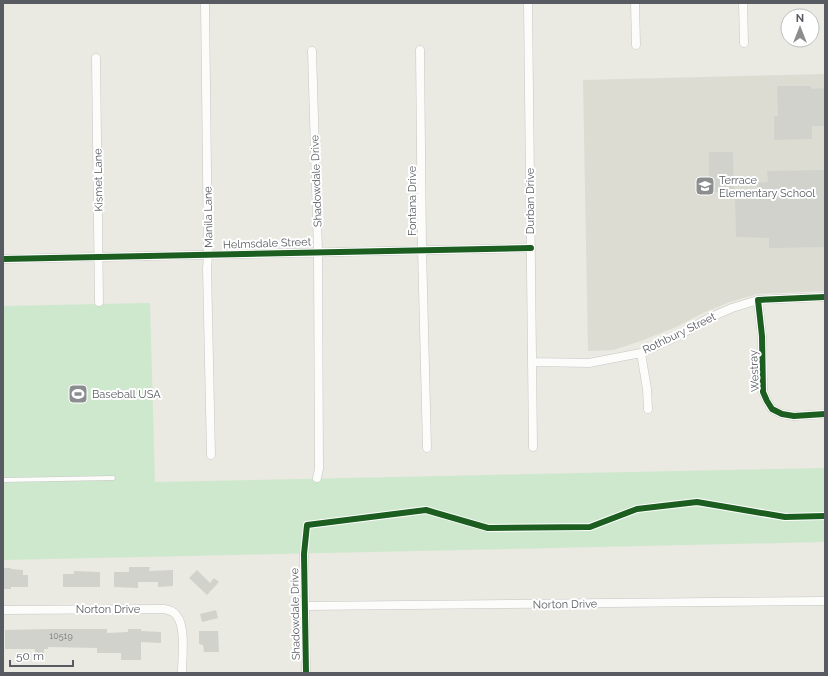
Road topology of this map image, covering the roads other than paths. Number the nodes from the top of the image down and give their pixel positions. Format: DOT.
graph roads {
  1 [pos="205,3"];
  2 [pos="528,3"];
  3 [pos="635,3"];
  4 [pos="743,3"];
  5 [pos="744,43"];
  6 [pos="636,45"];
  7 [pos="420,50"];
  8 [pos="312,51"];
  9 [pos="96,58"];
  10 [pos="531,248"];
  11 [pos="422,249"];
  12 [pos="318,252"];
  13 [pos="208,255"];
  14 [pos="99,257"];
  15 [pos="3,259"];
  16 [pos="825,298"];
  17 [pos="758,300"];
  18 [pos="99,302"];
  19 [pos="641,353"];
  20 [pos="533,362"];
  21 [pos="648,409"];
  22 [pos="825,414"];
  23 [pos="533,447"];
  24 [pos="427,448"];
  25 [pos="211,455"];
  26 [pos="112,478"];
  27 [pos="317,478"];
  28 [pos="3,480"];
  29 [pos="304,554"];
  30 [pos="825,601"];
  31 [pos="305,606"];
  32 [pos="3,610"];
  33 [pos="182,673"];
  34 [pos="306,673"];
  1 -- 13 [label="street, Manila Lane"];
  2 -- 10 [label="street, Durban Drive"];
  3 -- 6 [label="street"];
  4 -- 5 [label="street"];
  7 -- 11 [label="street, Fontana Drive"];
  8 -- 12 [label="street, Shadowdale Drive"];
  9 -- 14 [label="street, Kismet Lane"];
  10 -- 11 [label="street, Helmsdale Street"];
  10 -- 20 [label="street, Durban Drive"];
  11 -- 12 [label="street, Helmsdale Street"];
  11 -- 24 [label="street, Fontana Drive"];
  12 -- 13 [label="street, Helmsdale Street"];
  12 -- 27 [label="street, Shadowdale Drive"];
  13 -- 14 [label="street, Helmsdale Street"];
  13 -- 25 [label="street, Manila Lane"];
  14 -- 15 [label="street, Helmsdale Street"];
  14 -- 18 [label="street, Kismet Lane"];
  16 -- 17 [label="street, Rothbury Street"];
  17 -- 19 [label="street, Rothbury Street"];
  17 -- 22 [label="street, Westray"];
  19 -- 20 [label="street, Rothbury Street"];
  19 -- 21 [label="street"];
  20 -- 23 [label="street, Durban Drive"];
  26 -- 28 [label="lane"];
  29 -- 31 [label="street, Shadowdale Drive"];
  30 -- 31 [label="street, Norton Drive"];
  31 -- 34 [label="street, Shadowdale Drive"];
  32 -- 33 [label="street, Norton Drive"];
}
